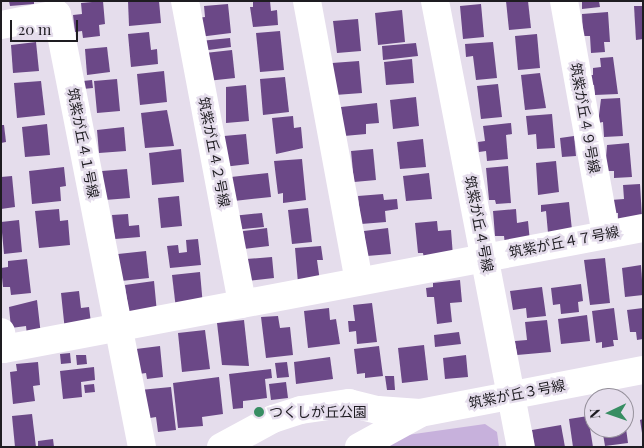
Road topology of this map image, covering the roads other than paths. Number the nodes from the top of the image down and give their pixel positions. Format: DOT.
graph roads {
  1 [pos="185,1"];
  2 [pos="307,1"];
  3 [pos="435,1"];
  4 [pos="564,1"];
  5 [pos="1,25"];
  6 [pos="643,228"];
  7 [pos="606,234"];
  8 [pos="485,258"];
  9 [pos="359,281"];
  10 [pos="242,304"];
  11 [pos="120,328"];
  12 [pos="1,332"];
  13 [pos="643,370"];
  14 [pos="512,395"];
  15 [pos="420,413"];
  16 [pos="142,447"];
  17 [pos="221,447"];
  18 [pos="359,447"];
  19 [pos="521,447"];
  1 -- 10 [label="street, 筑紫が丘４２号線"];
  2 -- 9 [label="street"];
  3 -- 8 [label="street, 筑紫が丘４号線"];
  4 -- 7 [label="street, 筑紫が丘４９号線"];
  5 -- 11 [label="street, 筑紫が丘４１号線"];
  6 -- 7 [label="street, 筑紫が丘４７号線"];
  7 -- 8 [label="street, 筑紫が丘４７号線"];
  8 -- 9 [label="street"];
  8 -- 14 [label="street, 筑紫が丘４号線"];
  9 -- 10 [label="street"];
  10 -- 11 [label="street"];
  11 -- 12 [label="street"];
  11 -- 16 [label="street, 筑紫が丘４１号線"];
  13 -- 14 [label="street, 筑紫が丘３号線"];
  14 -- 15 [label="street, 筑紫が丘３号線"];
  14 -- 19 [label="street, 筑紫が丘４号線"];
  15 -- 17 [label="street, 筑紫が丘３号線"];
  15 -- 18 [label="street, 筑紫が丘３号線"];
}
